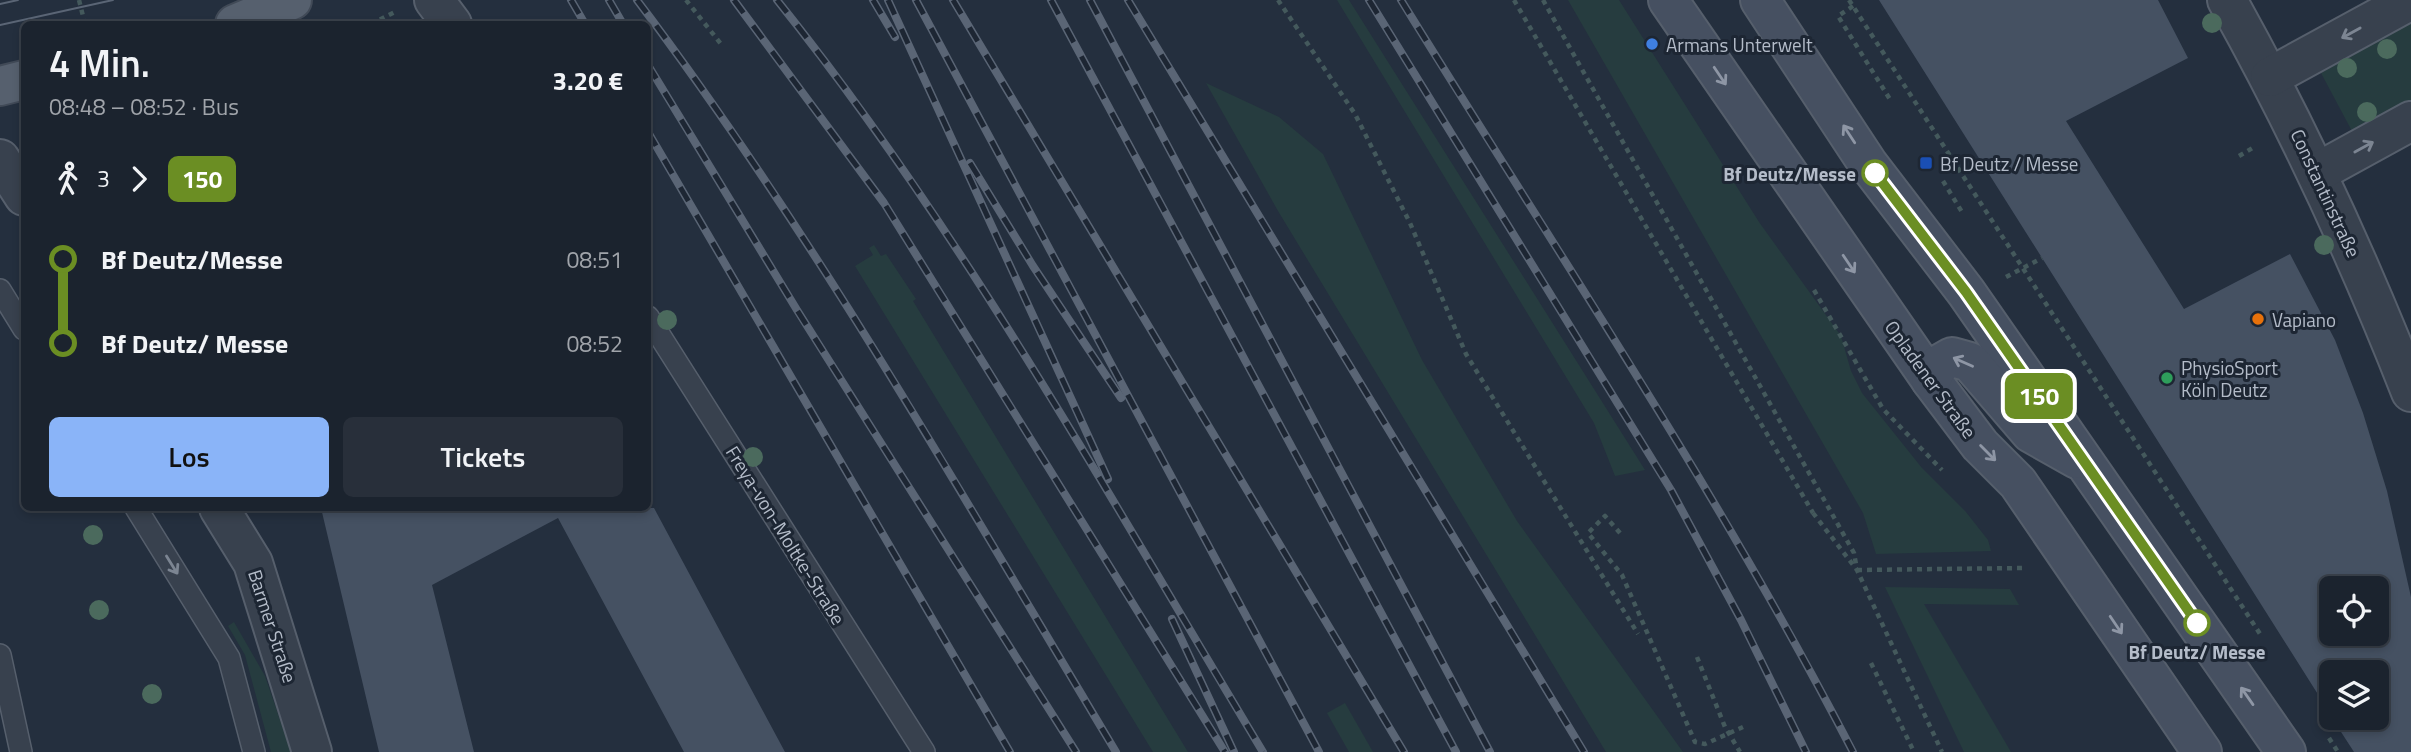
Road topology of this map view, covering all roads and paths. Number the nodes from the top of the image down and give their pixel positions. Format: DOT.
graph roads {
  1 [pos="79,0"];
  2 [pos="292,0"];
  3 [pos="434,0"];
  4 [pos="686,0"];
  5 [pos="1278,0"];
  6 [pos="1514,0"];
  7 [pos="1543,0"];
  8 [pos="1668,0"];
  9 [pos="1760,0"];
  10 [pos="1849,0"];
  11 [pos="2227,0"];
  12 [pos="2411,0"];
  13 [pos="1853,6"];
  14 [pos="84,21"];
  15 [pos="242,21"];
  16 [pos="450,21"];
  17 [pos="720,44"];
  18 [pos="2270,77"];
  19 [pos="21,81"];
  20 [pos="0,86"];
  21 [pos="1891,101"];
  22 [pos="2411,121"];
  23 [pos="0,159"];
  24 [pos="2318,172"];
  25 [pos="21,191"];
  26 [pos="2042,258"];
  27 [pos="2023,268"];
  28 [pos="2003,279"];
  29 [pos="0,290"];
  30 [pos="651,322"];
  31 [pos="21,324"];
  32 [pos="1931,380"];
  33 [pos="2411,392"];
  34 [pos="2089,466"];
  35 [pos="138,511"];
  36 [pos="221,511"];
  37 [pos="1620,533"];
  38 [pos="2027,568"];
  39 [pos="1857,570"];
  40 [pos="1637,634"];
  41 [pos="2269,648"];
  42 [pos="0,655"];
  43 [pos="1697,657"];
  44 [pos="1871,663"];
  45 [pos="1743,727"];
  46 [pos="1728,733"];
  47 [pos="919,750"];
  48 [pos="21,752"];
  49 [pos="254,752"];
  50 [pos="312,752"];
  51 [pos="1740,752"];
  52 [pos="1914,752"];
  53 [pos="1942,752"];
  54 [pos="2202,752"];
  55 [pos="2286,752"];
  1 -- 14 [label="path"];
  2 -- 15 [label="main road"];
  3 -- 16 [label="street"];
  4 -- 17 [label="path"];
  5 -- 40 [label="path"];
  6 -- 39 [label="path, bridge"];
  7 -- 39 [label="path"];
  8 -- 32 [label="main road, Opladener Straße, one-way"];
  34 -- 9 [label="main road, one-way"];
  10 -- 13 [label="path"];
  11 -- 18 [label="street, Constantinstraße"];
  12 -- 18 [label="street, one-way"];
  13 -- 21 [label="path"];
  13 -- 27 [label="path"];
  18 -- 24 [label="street, Constantinstraße"];
  19 -- 20 [label="main road"];
  24 -- 22 [label="street, one-way"];
  23 -- 25 [label="street"];
  24 -- 33 [label="street, Constantinstraße"];
  26 -- 27 [label="path"];
  27 -- 28 [label="path"];
  27 -- 41 [label="path"];
  29 -- 31 [label="lane"];
  30 -- 47 [label="lane, Freya-von-Moltke-Straße"];
  34 -- 32 [label="main road, one-way"];
  32 -- 54 [label="main road, Opladener Straße, one-way"];
  55 -- 34 [label="main road, one-way"];
  35 -- 49 [label="lane, one-way"];
  36 -- 50 [label="street, Barmer Straße"];
  37 -- 46 [label="path"];
  38 -- 39 [label="path"];
  39 -- 53 [label="path"];
  42 -- 48 [label="lane"];
  43 -- 46 [label="path"];
  44 -- 52 [label="path"];
  45 -- 46 [label="path"];
  46 -- 51 [label="path"];
}
